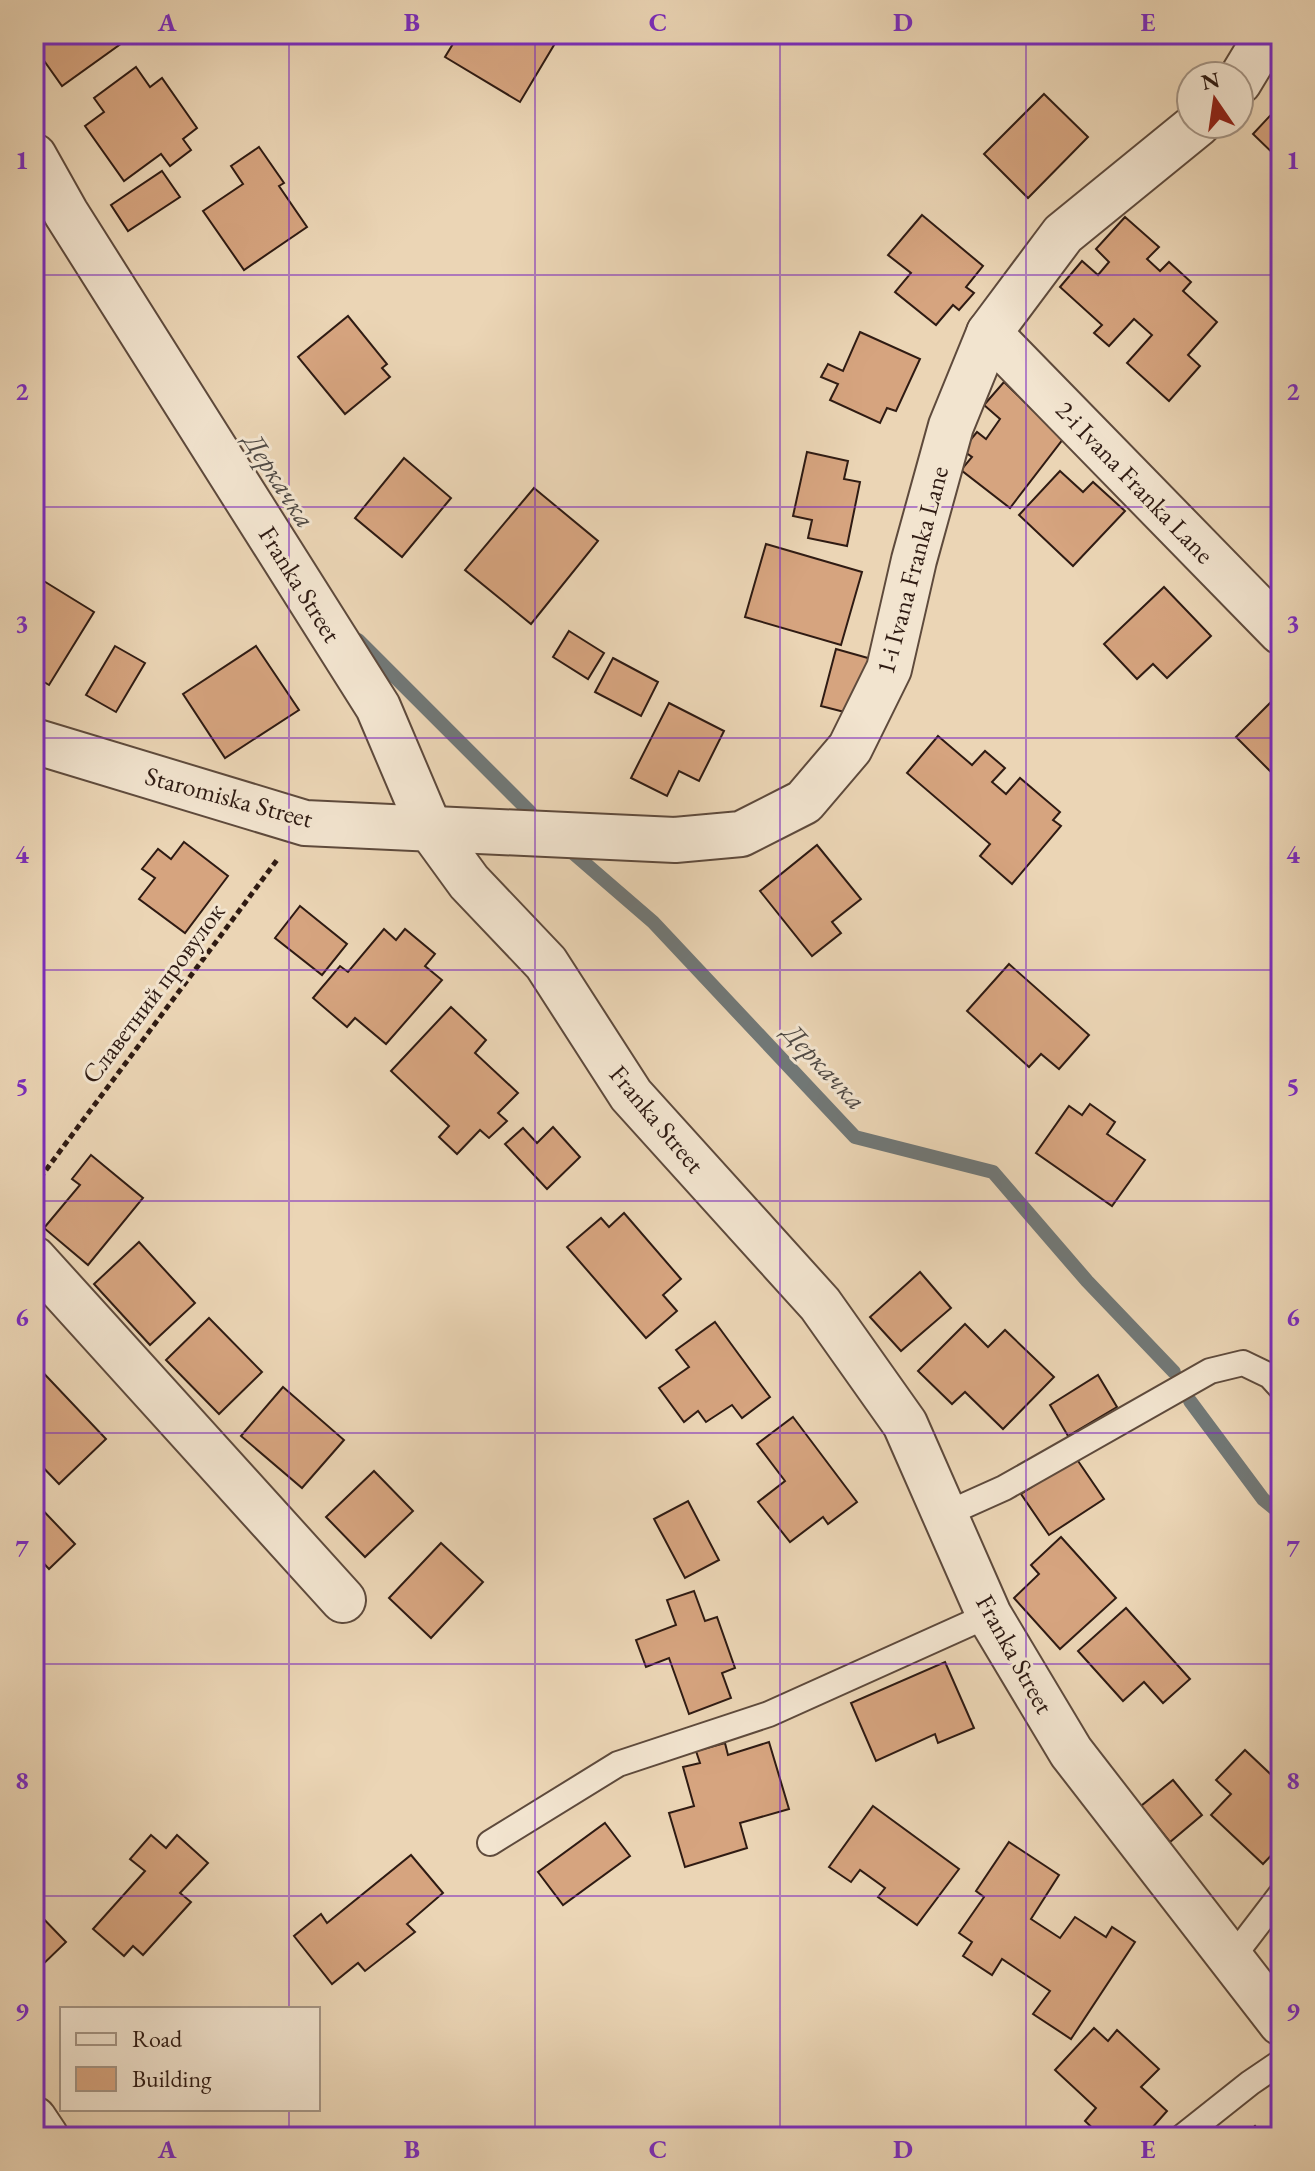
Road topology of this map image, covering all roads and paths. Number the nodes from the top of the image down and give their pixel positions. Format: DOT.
graph roads {
  1 [pos="1268,34"];
  2 [pos="1252,60"];
  3 [pos="1178,140"];
  4 [pos="34,156"];
  5 [pos="989,333"];
  6 [pos="1281,632"];
  7 [pos="34,741"];
  8 [pos="305,823"];
  9 [pos="429,827"];
  10 [pos="34,1186"];
  11 [pos="34,1259"];
  12 [pos="1281,1388"];
  13 [pos="946,1514"];
  14 [pos="343,1600"];
  15 [pos="989,1615"];
  16 [pos="490,1843"];
  17 [pos="1281,1894"];
  18 [pos="1232,1958"];
  19 [pos="1281,2023"];
  20 [pos="1281,2062"];
  21 [pos="34,2119"];
  22 [pos="46,2137"];
  23 [pos="1182,2137"];
  1 -- 2 [label="street"];
  3 -- 5 [label="street, 1-i Ivana Franka Lane"];
  4 -- 9 [label="street, Franka Street"];
  5 -- 6 [label="street, 2-i Ivana Franka Lane"];
  5 -- 9 [label="street, 1-i Ivana Franka Lane"];
  7 -- 8 [label="street, Staromiska Street"];
  8 -- 9 [label="street, Staromiska Street"];
  8 -- 10 [label="path, Славетний провулок"];
  9 -- 13 [label="street, Franka Street"];
  11 -- 14 [label="street"];
  12 -- 13 [label="lane"];
  13 -- 15 [label="street, Franka Street"];
  15 -- 16 [label="lane"];
  15 -- 18 [label="street, Franka Street"];
  17 -- 18 [label="lane"];
  18 -- 19 [label="street, Franka Street"];
  20 -- 23 [label="lane"];
  21 -- 22 [label="street"];
}
